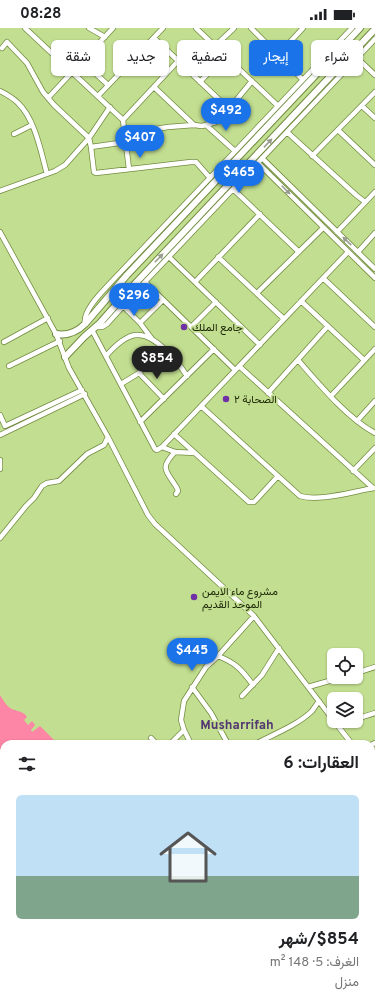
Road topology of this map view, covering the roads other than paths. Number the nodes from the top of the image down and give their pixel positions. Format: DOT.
graph roads {
  1 [pos="25,28"];
  2 [pos="89,28"];
  3 [pos="113,28"];
  4 [pos="163,28"];
  5 [pos="196,28"];
  6 [pos="234,28"];
  7 [pos="251,28"];
  8 [pos="352,28"];
  9 [pos="360,28"];
  10 [pos="301,29"];
  11 [pos="375,29"];
  12 [pos="105,37"];
  13 [pos="154,38"];
  14 [pos="375,39"];
  15 [pos="102,40"];
  16 [pos="209,40"];
  17 [pos="221,40"];
  18 [pos="263,40"];
  19 [pos="291,40"];
  20 [pos="2,48"];
  21 [pos="51,52"];
  22 [pos="363,52"];
  23 [pos="177,60"];
  24 [pos="177,62"];
  25 [pos="363,64"];
  26 [pos="241,70"];
  27 [pos="375,75"];
  28 [pos="68,76"];
  29 [pos="76,76"];
  30 [pos="98,76"];
  31 [pos="194,76"];
  32 [pos="206,76"];
  33 [pos="299,76"];
  34 [pos="338,76"];
  35 [pos="302,79"];
  36 [pos="252,81"];
  37 [pos="200,82"];
  38 [pos="108,85"];
  39 [pos="154,87"];
  40 [pos="0,91"];
  41 [pos="375,92"];
  42 [pos="294,93"];
  43 [pos="98,96"];
  44 [pos="48,98"];
  45 [pos="308,105"];
  46 [pos="278,106"];
  47 [pos="362,106"];
  48 [pos="110,107"];
  49 [pos="229,109"];
  50 [pos="375,118"];
  51 [pos="123,120"];
  52 [pos="32,124"];
  53 [pos="194,125"];
  54 [pos="206,125"];
  55 [pos="338,130"];
  56 [pos="287,132"];
  57 [pos="14,134"];
  58 [pos="125,134"];
  59 [pos="89,138"];
  60 [pos="126,142"];
  61 [pos="91,147"];
  62 [pos="235,151"];
  63 [pos="312,156"];
  64 [pos="262,158"];
  65 [pos="258,163"];
  66 [pos="375,165"];
  67 [pos="129,169"];
  68 [pos="47,174"];
  69 [pos="210,178"];
  70 [pos="233,189"];
  71 [pos="0,191"];
  72 [pos="200,193"];
  73 [pos="375,194"];
  74 [pos="365,202"];
  75 [pos="213,206"];
  76 [pos="260,214"];
  77 [pos="324,228"];
  78 [pos="0,232"];
  79 [pos="337,232"];
  80 [pos="375,233"];
  81 [pos="299,252"];
  82 [pos="348,252"];
  83 [pos="358,252"];
  84 [pos="169,257"];
  85 [pos="218,257"];
  86 [pos="374,268"];
  87 [pos="368,271"];
  88 [pos="323,278"];
  89 [pos="375,278"];
  90 [pos="145,282"];
  91 [pos="195,282"];
  92 [pos="257,293"];
  93 [pos="163,300"];
  94 [pos="301,301"];
  95 [pos="216,302"];
  96 [pos="123,306"];
  97 [pos="48,318"];
  98 [pos="284,319"];
  99 [pos="140,323"];
  100 [pos="328,326"];
  101 [pos="191,327"];
  102 [pos="375,327"];
  103 [pos="94,328"];
  104 [pos="78,330"];
  105 [pos="56,334"];
  106 [pos="84,337"];
  107 [pos="152,339"];
  108 [pos="60,341"];
  109 [pos="4,342"];
  110 [pos="260,344"];
  111 [pos="162,347"];
  112 [pos="375,349"];
  113 [pos="214,350"];
  114 [pos="106,356"];
  115 [pos="65,357"];
  116 [pos="298,360"];
  117 [pos="364,360"];
  118 [pos="9,366"];
  119 [pos="237,368"];
  120 [pos="139,373"];
  121 [pos="187,376"];
  122 [pos="121,384"];
  123 [pos="84,392"];
  124 [pos="268,393"];
  125 [pos="330,396"];
  126 [pos="164,399"];
  127 [pos="375,400"];
  128 [pos="202,406"];
  129 [pos="0,415"];
  130 [pos="357,421"];
  131 [pos="140,422"];
  132 [pos="375,433"];
  133 [pos="0,434"];
  134 [pos="174,434"];
  135 [pos="108,437"];
  136 [pos="162,447"];
  137 [pos="375,448"];
  138 [pos="175,452"];
  139 [pos="195,453"];
  140 [pos="0,460"];
  141 [pos="0,469"];
  142 [pos="354,471"];
  143 [pos="278,476"];
  144 [pos="374,488"];
  145 [pos="176,494"];
  146 [pos="0,538"];
  147 [pos="254,616"];
  148 [pos="279,648"];
  149 [pos="218,656"];
  150 [pos="375,667"];
  151 [pos="363,671"];
  152 [pos="327,682"];
  153 [pos="253,685"];
  154 [pos="192,687"];
  155 [pos="308,687"];
  156 [pos="242,696"];
  157 [pos="319,701"];
  158 [pos="327,712"];
  159 [pos="375,712"];
  160 [pos="363,716"];
  161 [pos="340,728"];
  162 [pos="184,730"];
  163 [pos="174,740"];
  164 [pos="189,740"];
  165 [pos="226,740"];
  166 [pos="266,740"];
  167 [pos="349,740"];
  1 -- 21 [label="street"];
  2 -- 12 [label="street"];
  3 -- 12 [label="street"];
  4 -- 13 [label="street"];
  5 -- 16 [label="street"];
  6 -- 17 [label="street"];
  7 -- 18 [label="street"];
  8 -- 35 [label="street"];
  9 -- 42 [label="main road"];
  10 -- 19 [label="street"];
  11 -- 45 [label="main road"];
  12 -- 15 [label="street"];
  13 -- 23 [label="street"];
  13 -- 38 [label="street"];
  14 -- 22 [label="street"];
  20 -- 44 [label="street"];
  24 -- 39 [label="street"];
  25 -- 27 [label="street"];
  26 -- 36 [label="street"];
  28 -- 44 [label="street"];
  29 -- 43 [label="street"];
  30 -- 38 [label="street"];
  31 -- 37 [label="street"];
  32 -- 37 [label="street"];
  33 -- 35 [label="street"];
  34 -- 45 [label="street"];
  35 -- 42 [label="street"];
  36 -- 46 [label="street"];
  36 -- 49 [label="street"];
  37 -- 49 [label="street"];
  38 -- 43 [label="street"];
  39 -- 51 [label="street"];
  39 -- 53 [label="street"];
  40 -- 52 [label="street"];
  41 -- 47 [label="street"];
  42 -- 46 [label="street"];
  42 -- 72 [label="main road"];
  43 -- 48 [label="street"];
  44 -- 59 [label="street"];
  45 -- 56 [label="street"];
  75 -- 45 [label="main road, one-way"];
  46 -- 62 [label="street"];
  47 -- 50 [label="street"];
  47 -- 55 [label="street"];
  48 -- 51 [label="street"];
  48 -- 59 [label="street"];
  49 -- 54 [label="street"];
  51 -- 58 [label="street"];
  52 -- 57 [label="street"];
  52 -- 68 [label="street"];
  53 -- 54 [label="street"];
  53 -- 58 [label="street"];
  54 -- 62 [label="street"];
  55 -- 63 [label="street"];
  55 -- 66 [label="street"];
  56 -- 63 [label="street"];
  56 -- 64 [label="street"];
  58 -- 60 [label="street"];
  59 -- 61 [label="street"];
  59 -- 68 [label="street"];
  60 -- 61 [label="street"];
  60 -- 67 [label="street"];
  61 -- 67 [label="street"];
  62 -- 69 [label="street"];
  63 -- 74 [label="street"];
  64 -- 65 [label="street"];
  64 -- 79 [label="street"];
  65 -- 70 [label="street"];
  65 -- 77 [label="street, one-way"];
  67 -- 69 [label="street"];
  68 -- 71 [label="street"];
  69 -- 72 [label="street"];
  70 -- 75 [label="street"];
  70 -- 76 [label="street"];
  72 -- 104 [label="main road"];
  73 -- 74 [label="street"];
  74 -- 79 [label="street"];
  75 -- 84 [label="street"];
  103 -- 75 [label="main road, one-way"];
  76 -- 81 [label="street"];
  76 -- 85 [label="street"];
  77 -- 81 [label="street"];
  77 -- 82 [label="street"];
  78 -- 97 [label="street"];
  83 -- 79 [label="street, one-way"];
  80 -- 83 [label="street"];
  81 -- 92 [label="street"];
  82 -- 87 [label="street"];
  82 -- 88 [label="street"];
  83 -- 86 [label="street"];
  84 -- 90 [label="street"];
  84 -- 91 [label="street"];
  85 -- 91 [label="street"];
  85 -- 92 [label="street"];
  86 -- 87 [label="street"];
  87 -- 89 [label="street"];
  88 -- 94 [label="street"];
  88 -- 102 [label="street"];
  90 -- 93 [label="street"];
  90 -- 96 [label="street"];
  91 -- 95 [label="street"];
  92 -- 98 [label="street"];
  93 -- 99 [label="street"];
  93 -- 101 [label="street"];
  94 -- 98 [label="street"];
  94 -- 100 [label="street"];
  95 -- 101 [label="street"];
  95 -- 110 [label="street"];
  96 -- 99 [label="street"];
  96 -- 103 [label="street"];
  97 -- 105 [label="street"];
  97 -- 109 [label="street"];
  98 -- 110 [label="street"];
  99 -- 107 [label="street"];
  100 -- 116 [label="street"];
  100 -- 117 [label="street"];
  101 -- 113 [label="street"];
  103 -- 106 [label="main road"];
  103 -- 114 [label="street"];
  104 -- 105 [label="main road"];
  104 -- 106 [label="main road"];
  105 -- 108 [label="street"];
  106 -- 115 [label="main road"];
  107 -- 111 [label="street"];
  107 -- 114 [label="street"];
  108 -- 115 [label="street"];
  108 -- 118 [label="street"];
  110 -- 119 [label="street"];
  111 -- 120 [label="street"];
  111 -- 121 [label="street"];
  112 -- 117 [label="street"];
  113 -- 119 [label="street"];
  113 -- 121 [label="street"];
  114 -- 122 [label="street"];
  115 -- 123 [label="street"];
  116 -- 124 [label="street"];
  116 -- 125 [label="street"];
  117 -- 125 [label="street"];
  119 -- 124 [label="street"];
  119 -- 128 [label="street"];
  120 -- 122 [label="street"];
  120 -- 126 [label="street"];
  121 -- 126 [label="street"];
  122 -- 131 [label="street"];
  123 -- 129 [label="street"];
  123 -- 133 [label="street"];
  123 -- 135 [label="street"];
  124 -- 142 [label="street"];
  125 -- 130 [label="street"];
  126 -- 131 [label="street"];
  127 -- 130 [label="street"];
  128 -- 134 [label="street"];
  128 -- 143 [label="street"];
  130 -- 132 [label="street"];
  131 -- 136 [label="street"];
  134 -- 136 [label="street"];
  134 -- 139 [label="street"];
  135 -- 146 [label="street"];
  135 -- 147 [label="street"];
  136 -- 138 [label="street"];
  137 -- 142 [label="street"];
  138 -- 139 [label="street"];
  138 -- 145 [label="street"];
  139 -- 143 [label="street"];
  140 -- 141 [label="street"];
  142 -- 144 [label="street"];
  143 -- 144 [label="street"];
  147 -- 148 [label="street"];
  147 -- 149 [label="street"];
  148 -- 153 [label="street"];
  148 -- 155 [label="street"];
  149 -- 153 [label="street"];
  149 -- 154 [label="street"];
  150 -- 151 [label="street"];
  152 -- 155 [label="street"];
  153 -- 156 [label="street"];
  154 -- 162 [label="street"];
  154 -- 165 [label="street"];
  155 -- 157 [label="street"];
  157 -- 158 [label="street"];
  157 -- 166 [label="street"];
  159 -- 160 [label="street"];
  161 -- 167 [label="street"];
  162 -- 163 [label="street"];
  162 -- 164 [label="street"];
}
